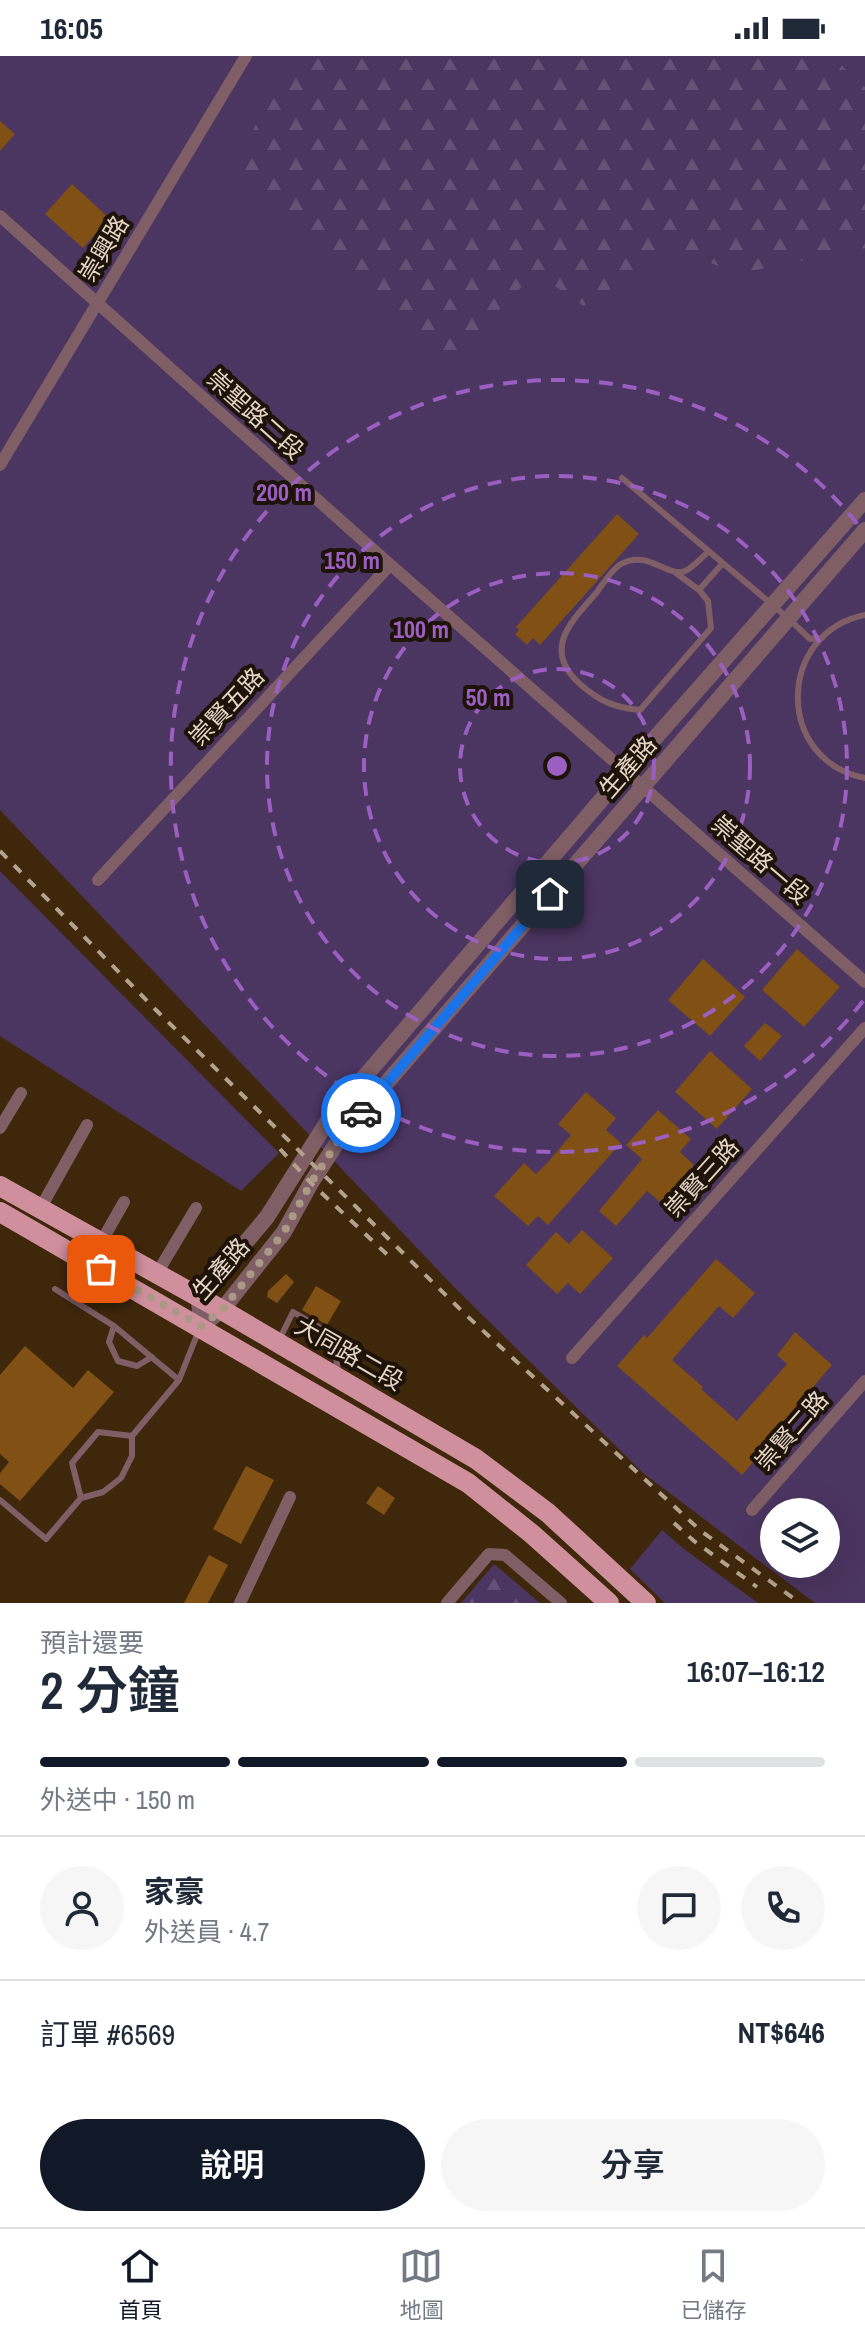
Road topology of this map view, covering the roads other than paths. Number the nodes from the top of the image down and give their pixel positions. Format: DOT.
graph roads {
  1 [pos="246,56"];
  2 [pos="0,216"];
  3 [pos="97,303"];
  4 [pos="0,465"];
  5 [pos="622,478"];
  6 [pos="865,500"];
  7 [pos="865,530"];
  8 [pos="708,552"];
  9 [pos="722,564"];
  10 [pos="390,565"];
  11 [pos="675,573"];
  12 [pos="699,590"];
  13 [pos="773,606"];
  14 [pos="865,615"];
  15 [pos="788,618"];
  16 [pos="822,638"];
  17 [pos="626,771"];
  18 [pos="865,778"];
  19 [pos="643,786"];
  20 [pos="98,880"];
  21 [pos="865,982"];
  22 [pos="865,1028"];
  23 [pos="21,1093"];
  24 [pos="87,1125"];
  25 [pos="0,1128"];
  26 [pos="0,1186"];
  27 [pos="124,1202"];
  28 [pos="196,1208"];
  29 [pos="40,1209"];
  30 [pos="0,1212"];
  31 [pos="100,1244"];
  32 [pos="156,1275"];
  33 [pos="55,1289"];
  34 [pos="199,1298"];
  35 [pos="222,1310"];
  36 [pos="114,1326"];
  37 [pos="201,1326"];
  38 [pos="277,1342"];
  39 [pos="152,1357"];
  40 [pos="572,1358"];
  41 [pos="339,1378"];
  42 [pos="179,1380"];
  43 [pos="865,1381"];
  44 [pos="132,1436"];
  45 [pos="290,1497"];
  46 [pos="81,1498"];
  47 [pos="0,1500"];
  48 [pos="752,1510"];
  49 [pos="240,1603"];
  50 [pos="447,1603"];
  51 [pos="561,1603"];
  52 [pos="609,1603"];
  53 [pos="646,1603"];
  1 -- 3 [label="street, 崇興路"];
  2 -- 3 [label="street, 崇聖路二段"];
  3 -- 4 [label="street, 崇興路"];
  3 -- 10 [label="street, 崇聖路二段"];
  5 -- 8 [label="lane"];
  6 -- 13 [label="street, 生產路"];
  7 -- 15 [label="street, 生產路"];
  8 -- 9 [label="lane"];
  8 -- 11 [label="lane"];
  9 -- 12 [label="lane"];
  9 -- 13 [label="lane"];
  10 -- 17 [label="street, 崇聖路二段"];
  10 -- 20 [label="street, 崇賢五路"];
  11 -- 12 [label="lane"];
  11 -- 12 [label="lane"];
  13 -- 15 [label="lane"];
  13 -- 17 [label="street, 生產路"];
  14 -- 16 [label="lane"];
  15 -- 16 [label="lane"];
  15 -- 19 [label="street, 生產路"];
  16 -- 18 [label="lane"];
  17 -- 19 [label="street, 崇聖路一段"];
  17 -- 34 [label="street, 生產路"];
  19 -- 21 [label="street, 崇聖路一段"];
  19 -- 35 [label="street, 生產路"];
  22 -- 40 [label="street, 崇賢三路"];
  23 -- 25 [label="street"];
  24 -- 29 [label="street"];
  26 -- 29 [label="main road, 大同路二段"];
  27 -- 31 [label="street"];
  28 -- 32 [label="street"];
  29 -- 31 [label="main road, 大同路二段"];
  30 -- 37 [label="main road"];
  31 -- 32 [label="main road, 大同路二段"];
  32 -- 34 [label="main road, 大同路二段"];
  33 -- 36 [label="lane"];
  34 -- 35 [label="main road, 大同路二段"];
  34 -- 37 [label="street, 生產路"];
  35 -- 37 [label="street, 生產路"];
  35 -- 38 [label="main road, 大同路二段"];
  36 -- 39 [label="lane"];
  36 -- 39 [label="lane"];
  37 -- 42 [label="lane"];
  37 -- 52 [label="main road"];
  38 -- 41 [label="main road, 大同路二段"];
  38 -- 41 [label="lane"];
  39 -- 42 [label="lane"];
  41 -- 53 [label="main road, 大同路二段"];
  42 -- 44 [label="lane"];
  43 -- 48 [label="street, 崇賢二路"];
  44 -- 46 [label="lane"];
  44 -- 46 [label="lane"];
  45 -- 49 [label="street"];
  46 -- 47 [label="lane"];
  50 -- 51 [label="street"];
}
